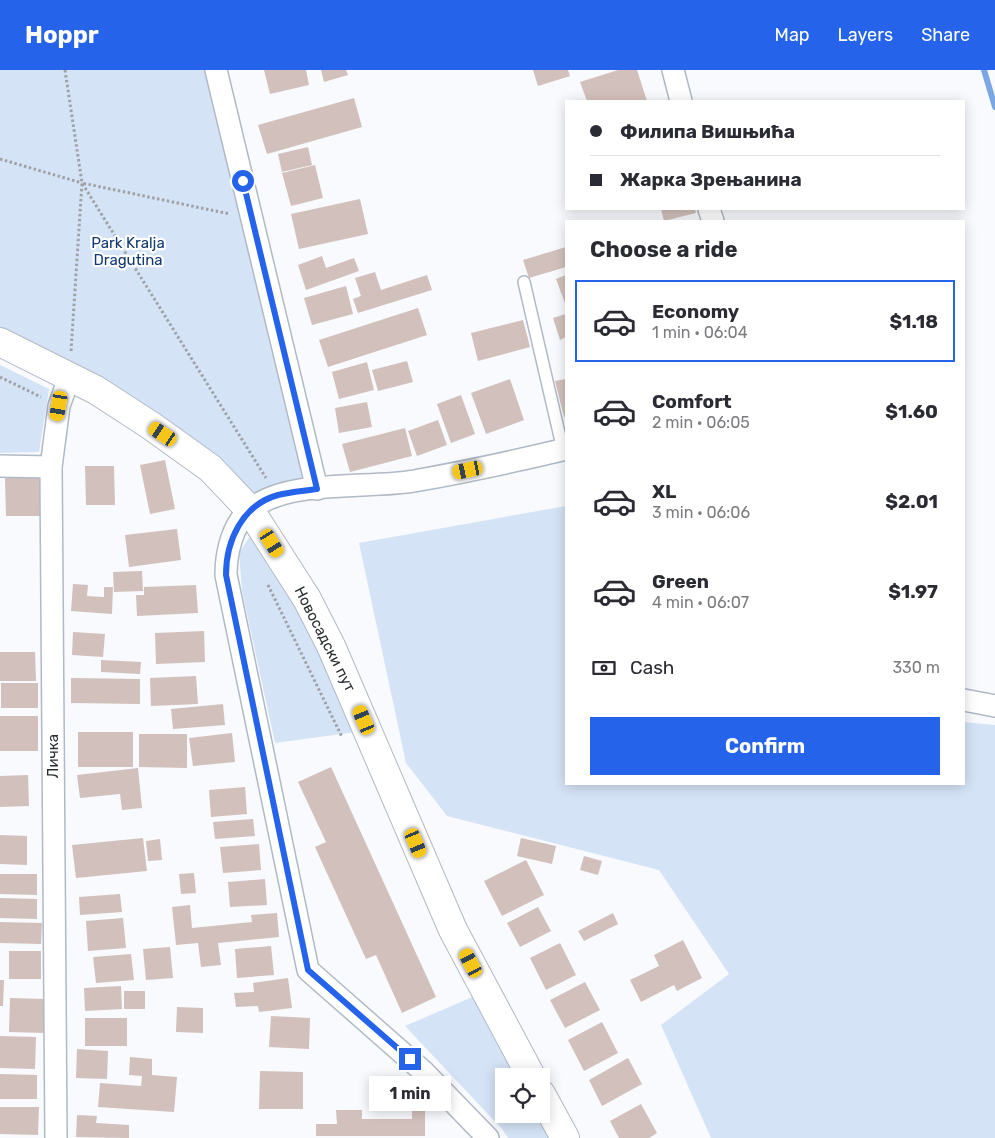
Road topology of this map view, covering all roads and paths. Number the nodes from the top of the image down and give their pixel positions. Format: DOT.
graph roads {
  1 [pos="64,70"];
  2 [pos="216,70"];
  3 [pos="673,70"];
  4 [pos="681,100"];
  5 [pos="0,159"];
  6 [pos="82,183"];
  7 [pos="252,218"];
  8 [pos="524,282"];
  9 [pos="0,342"];
  10 [pos="70,375"];
  11 [pos="0,377"];
  12 [pos="59,406"];
  13 [pos="565,450"];
  14 [pos="0,466"];
  15 [pos="51,467"];
  16 [pos="317,489"];
  17 [pos="277,495"];
  18 [pos="250,510"];
  19 [pos="965,700"];
  20 [pos="995,706"];
  21 [pos="528,1068"];
  22 [pos="550,1110"];
  23 [pos="56,1138"];
  24 [pos="488,1138"];
  25 [pos="565,1138"];
  1 -- 6 [label="path"];
  2 -- 7 [label="street"];
  3 -- 4 [label="street"];
  5 -- 6 [label="path"];
  6 -- 7 [label="path"];
  6 -- 10 [label="path"];
  6 -- 17 [label="path"];
  7 -- 16 [label="street"];
  8 -- 13 [label="lane"];
  9 -- 10 [label="main road, Новосадски пут"];
  10 -- 12 [label="street, Личка"];
  10 -- 18 [label="main road, Новосадски пут"];
  11 -- 12 [label="path"];
  12 -- 15 [label="street, Личка"];
  13 -- 16 [label="street"];
  14 -- 15 [label="street"];
  15 -- 23 [label="street, Личка"];
  16 -- 17 [label="street"];
  17 -- 18 [label="street"];
  18 -- 21 [label="main road, Новосадски пут"];
  18 -- 24 [label="street"];
  19 -- 20 [label="street"];
  22 -- 25 [label="main road"];
}
